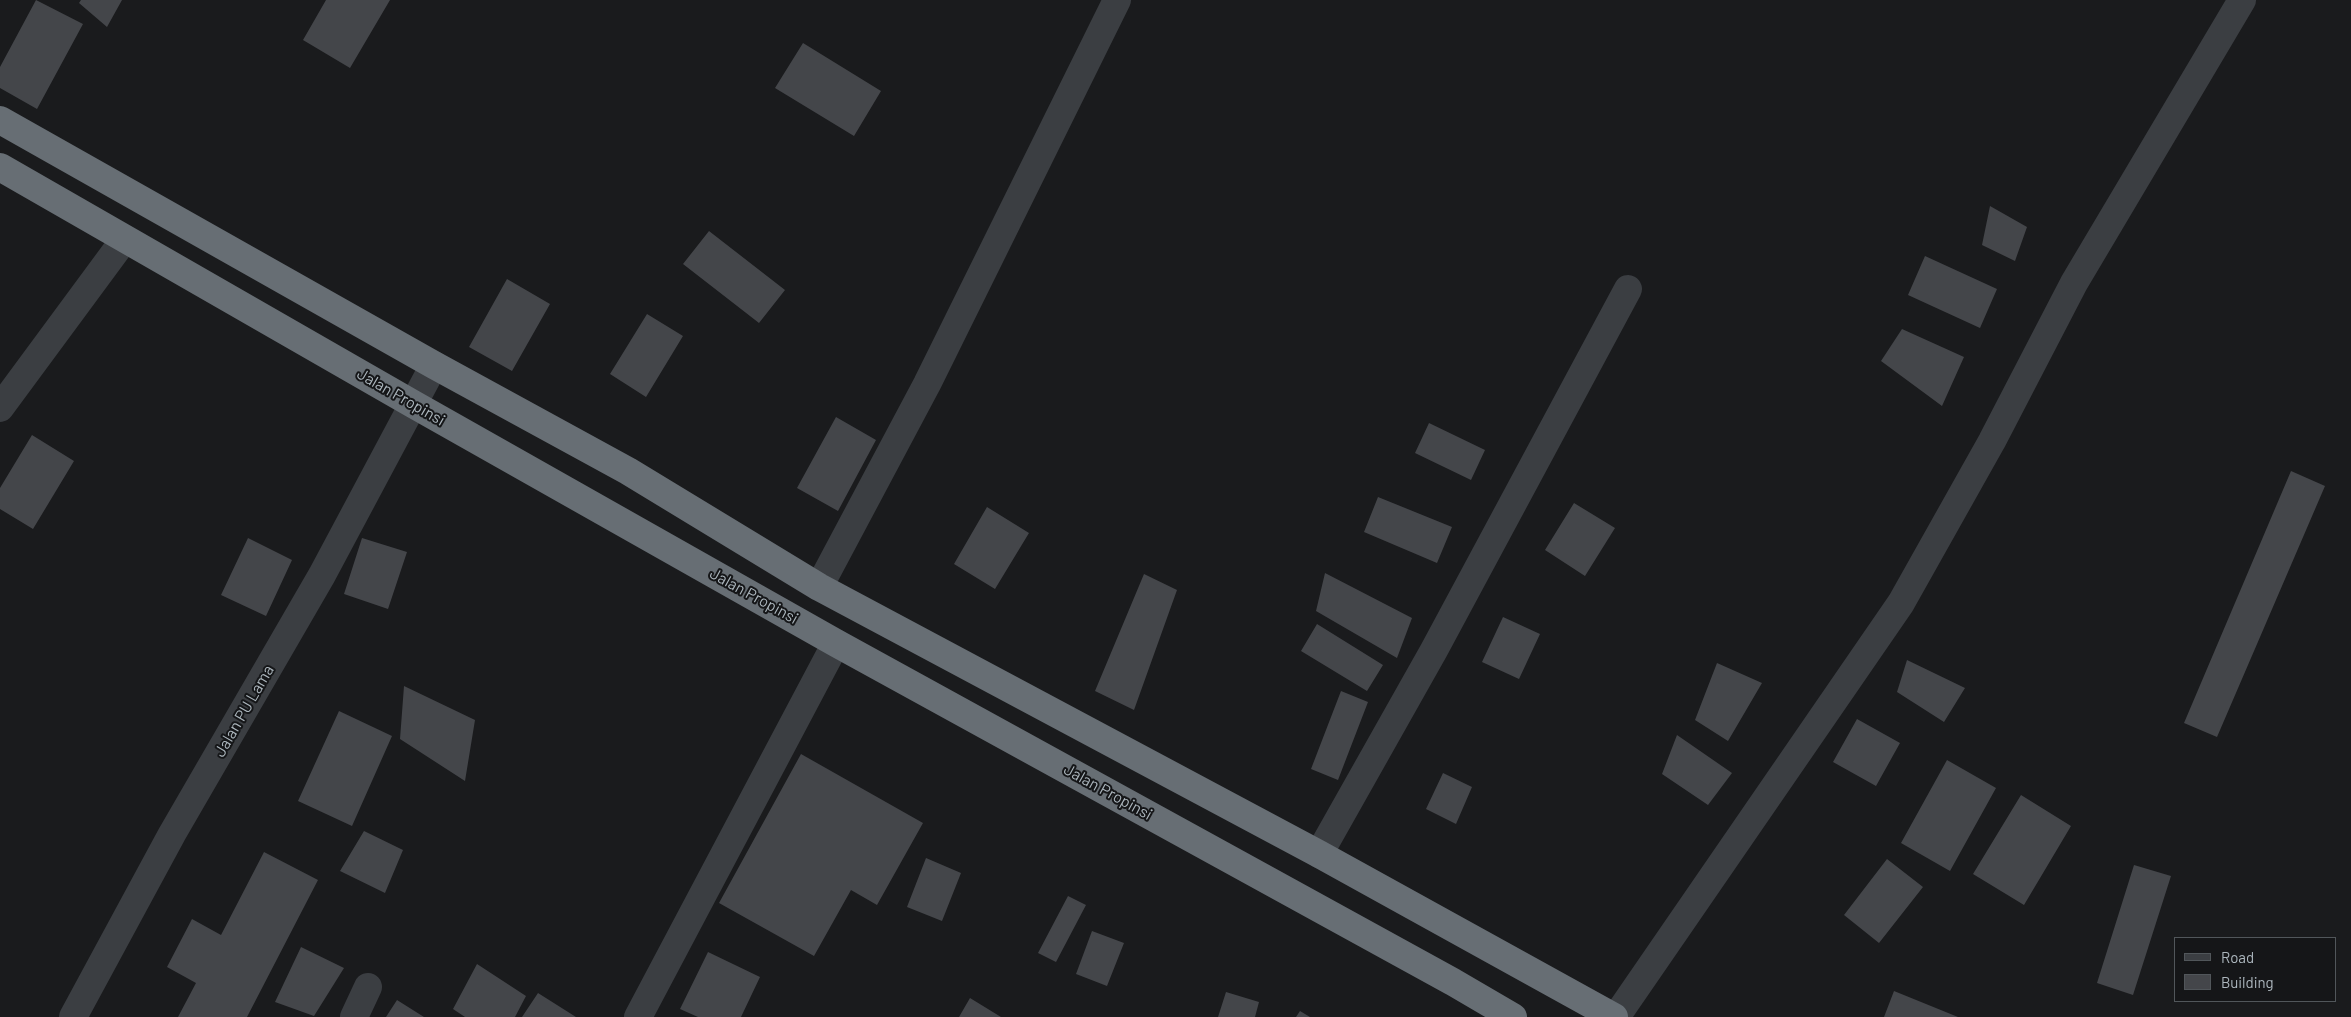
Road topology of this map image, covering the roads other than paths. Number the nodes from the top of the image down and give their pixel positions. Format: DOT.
graph roads {
  1 [pos="1117,0"];
  2 [pos="2242,0"];
  3 [pos="0,120"];
  4 [pos="0,167"];
  5 [pos="124,240"];
  6 [pos="1628,289"];
  7 [pos="434,365"];
  8 [pos="413,404"];
  9 [pos="0,408"];
  10 [pos="819,587"];
  11 [pos="836,643"];
  12 [pos="1320,854"];
  13 [pos="368,987"];
  14 [pos="646,1014"];
  15 [pos="74,1017"];
  16 [pos="354,1017"];
  17 [pos="1513,1017"];
  18 [pos="1615,1017"];
  1 -- 10 [label="street"];
  2 -- 18 [label="street"];
  3 -- 7 [label="highway"];
  4 -- 5 [label="highway, Jalan Propinsi"];
  5 -- 8 [label="highway, Jalan Propinsi"];
  5 -- 9 [label="street"];
  6 -- 12 [label="street"];
  7 -- 8 [label="street, Jalan PU Lama"];
  7 -- 10 [label="highway"];
  8 -- 11 [label="highway, Jalan Propinsi"];
  8 -- 15 [label="street, Jalan PU Lama"];
  10 -- 12 [label="highway"];
  11 -- 14 [label="street"];
  11 -- 17 [label="highway, Jalan Propinsi"];
  12 -- 18 [label="highway"];
  13 -- 16 [label="street"];
}
